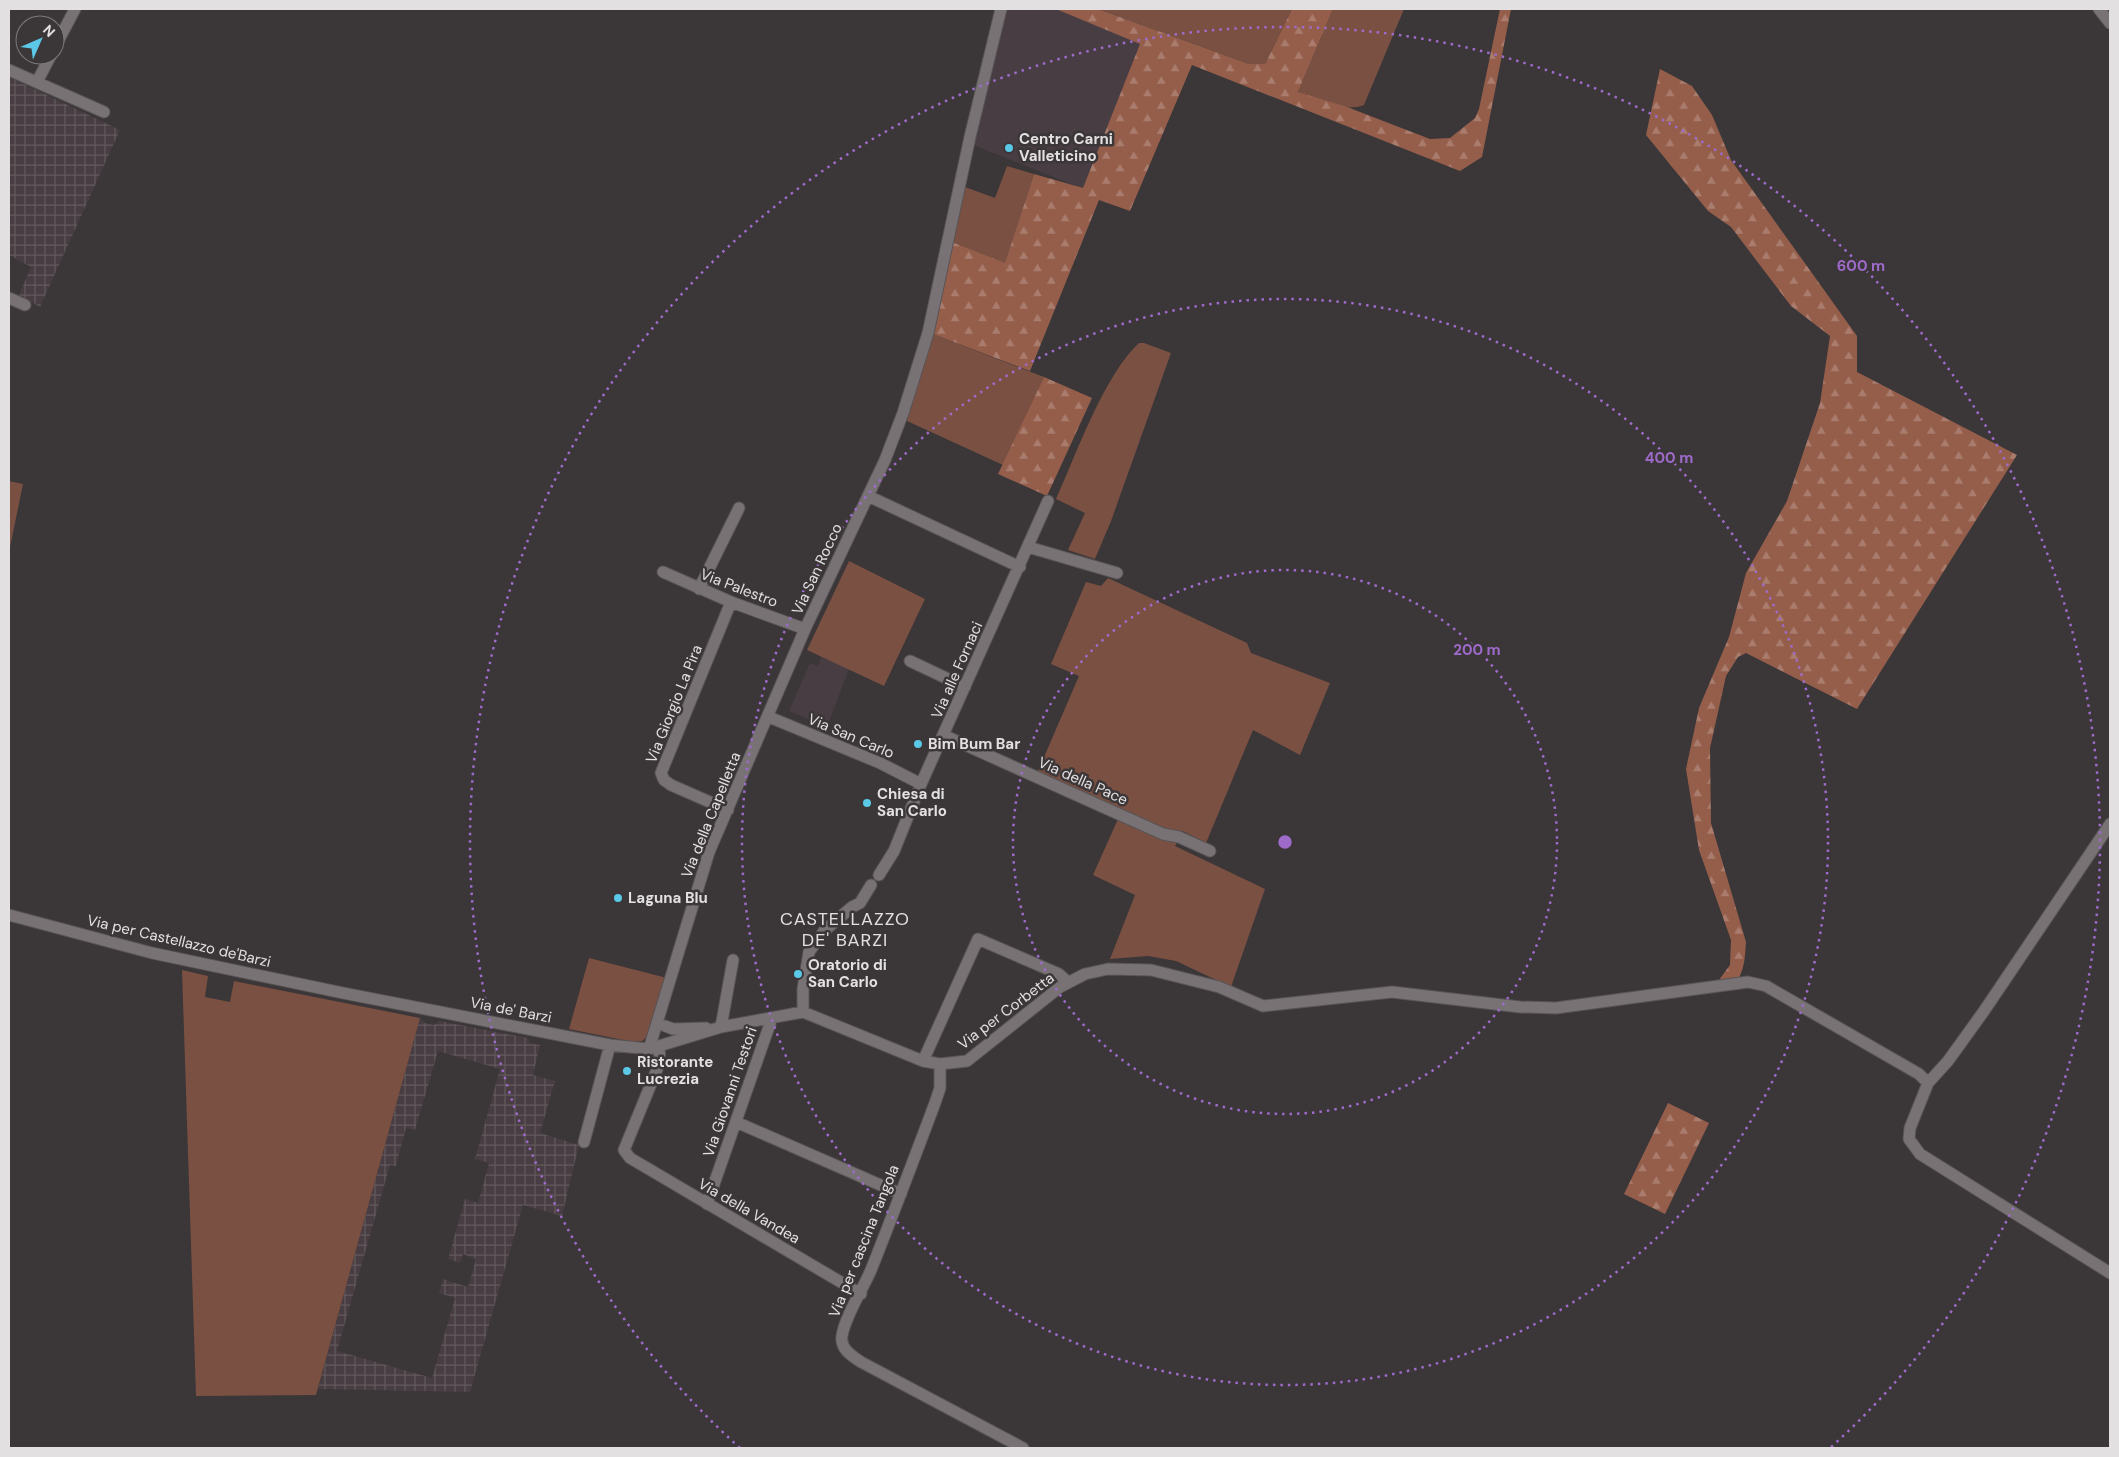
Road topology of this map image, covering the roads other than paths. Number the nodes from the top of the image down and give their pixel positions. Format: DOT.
graph roads {
  1 [pos="76,9"];
  2 [pos="1001,9"];
  3 [pos="2100,9"];
  4 [pos="2110,23"];
  5 [pos="65,29"];
  6 [pos="45,65"];
  7 [pos="9,70"];
  8 [pos="36,82"];
  9 [pos="104,112"];
  10 [pos="9,298"];
  11 [pos="25,306"];
  12 [pos="868,496"];
  13 [pos="1048,502"];
  14 [pos="739,508"];
  15 [pos="1028,548"];
  16 [pos="1020,567"];
  17 [pos="663,572"];
  18 [pos="1117,574"];
  19 [pos="699,589"];
  20 [pos="731,602"];
  21 [pos="805,629"];
  22 [pos="910,662"];
  23 [pos="966,687"];
  24 [pos="768,717"];
  25 [pos="943,736"];
  26 [pos="921,784"];
  27 [pos="728,810"];
  28 [pos="2110,824"];
  29 [pos="1210,851"];
  30 [pos="879,874"];
  31 [pos="871,885"];
  32 [pos="9,915"];
  33 [pos="733,960"];
  34 [pos="1068,982"];
  35 [pos="343,993"];
  36 [pos="660,1012"];
  37 [pos="803,1012"];
  38 [pos="772,1018"];
  39 [pos="665,1026"];
  40 [pos="721,1027"];
  41 [pos="610,1045"];
  42 [pos="654,1048"];
  43 [pos="923,1061"];
  44 [pos="940,1064"];
  45 [pos="1928,1083"];
  46 [pos="736,1122"];
  47 [pos="584,1142"];
  48 [pos="624,1150"];
  49 [pos="901,1194"];
  50 [pos="708,1204"];
  51 [pos="2110,1273"];
  52 [pos="861,1294"];
  53 [pos="1023,1448"];
  1 -- 5 [label="street"];
  2 -- 12 [label="street, Via San Rocco"];
  3 -- 4 [label="street"];
  6 -- 8 [label="street"];
  7 -- 8 [label="street"];
  8 -- 9 [label="street"];
  10 -- 11 [label="street"];
  12 -- 16 [label="street"];
  12 -- 21 [label="street, Via San Rocco"];
  13 -- 15 [label="street, Via alle Fornaci"];
  14 -- 19 [label="street"];
  15 -- 16 [label="street, Via alle Fornaci"];
  15 -- 18 [label="street"];
  16 -- 23 [label="street, Via alle Fornaci"];
  17 -- 19 [label="street, Via Palestro"];
  19 -- 20 [label="street, Via Palestro"];
  20 -- 21 [label="street, Via Palestro"];
  20 -- 27 [label="street, Via Giorgio La Pira"];
  21 -- 24 [label="street, Via San Rocco"];
  22 -- 23 [label="street"];
  23 -- 25 [label="street, Via alle Fornaci"];
  24 -- 26 [label="street, Via San Carlo"];
  24 -- 27 [label="street, Via della Capelletta"];
  25 -- 26 [label="street, Via alle Fornaci"];
  25 -- 29 [label="street, Via della Pace"];
  26 -- 30 [label="street, Via alle Fornaci"];
  27 -- 36 [label="street, Via della Capelletta"];
  28 -- 45 [label="street"];
  31 -- 37 [label="street"];
  32 -- 35 [label="street, Via per Castellazzo de'Barzi"];
  33 -- 40 [label="street"];
  34 -- 43 [label="street"];
  34 -- 44 [label="street, Via per Corbetta"];
  34 -- 45 [label="street, Via per Corbetta"];
  35 -- 41 [label="street, Via de' Barzi"];
  36 -- 39 [label="street"];
  36 -- 42 [label="street, Via della Capelletta"];
  37 -- 38 [label="street"];
  37 -- 43 [label="street, Via per Corbetta"];
  38 -- 40 [label="street"];
  38 -- 46 [label="street, Via Giovanni Testori"];
  39 -- 40 [label="street"];
  39 -- 42 [label="street"];
  40 -- 42 [label="street, Via de' Barzi"];
  41 -- 42 [label="street, Via de' Barzi"];
  41 -- 47 [label="street"];
  42 -- 48 [label="street, Via della Capelletta"];
  43 -- 44 [label="street, Via per Corbetta"];
  44 -- 49 [label="street, Via per cascina Tangola"];
  45 -- 51 [label="street"];
  46 -- 49 [label="street"];
  46 -- 50 [label="street, Via Giovanni Testori"];
  48 -- 50 [label="street, Via della Vandea"];
  49 -- 52 [label="street, Via per cascina Tangola"];
  50 -- 52 [label="street, Via della Vandea"];
  52 -- 53 [label="street, Via per cascina Tangola"];
}
